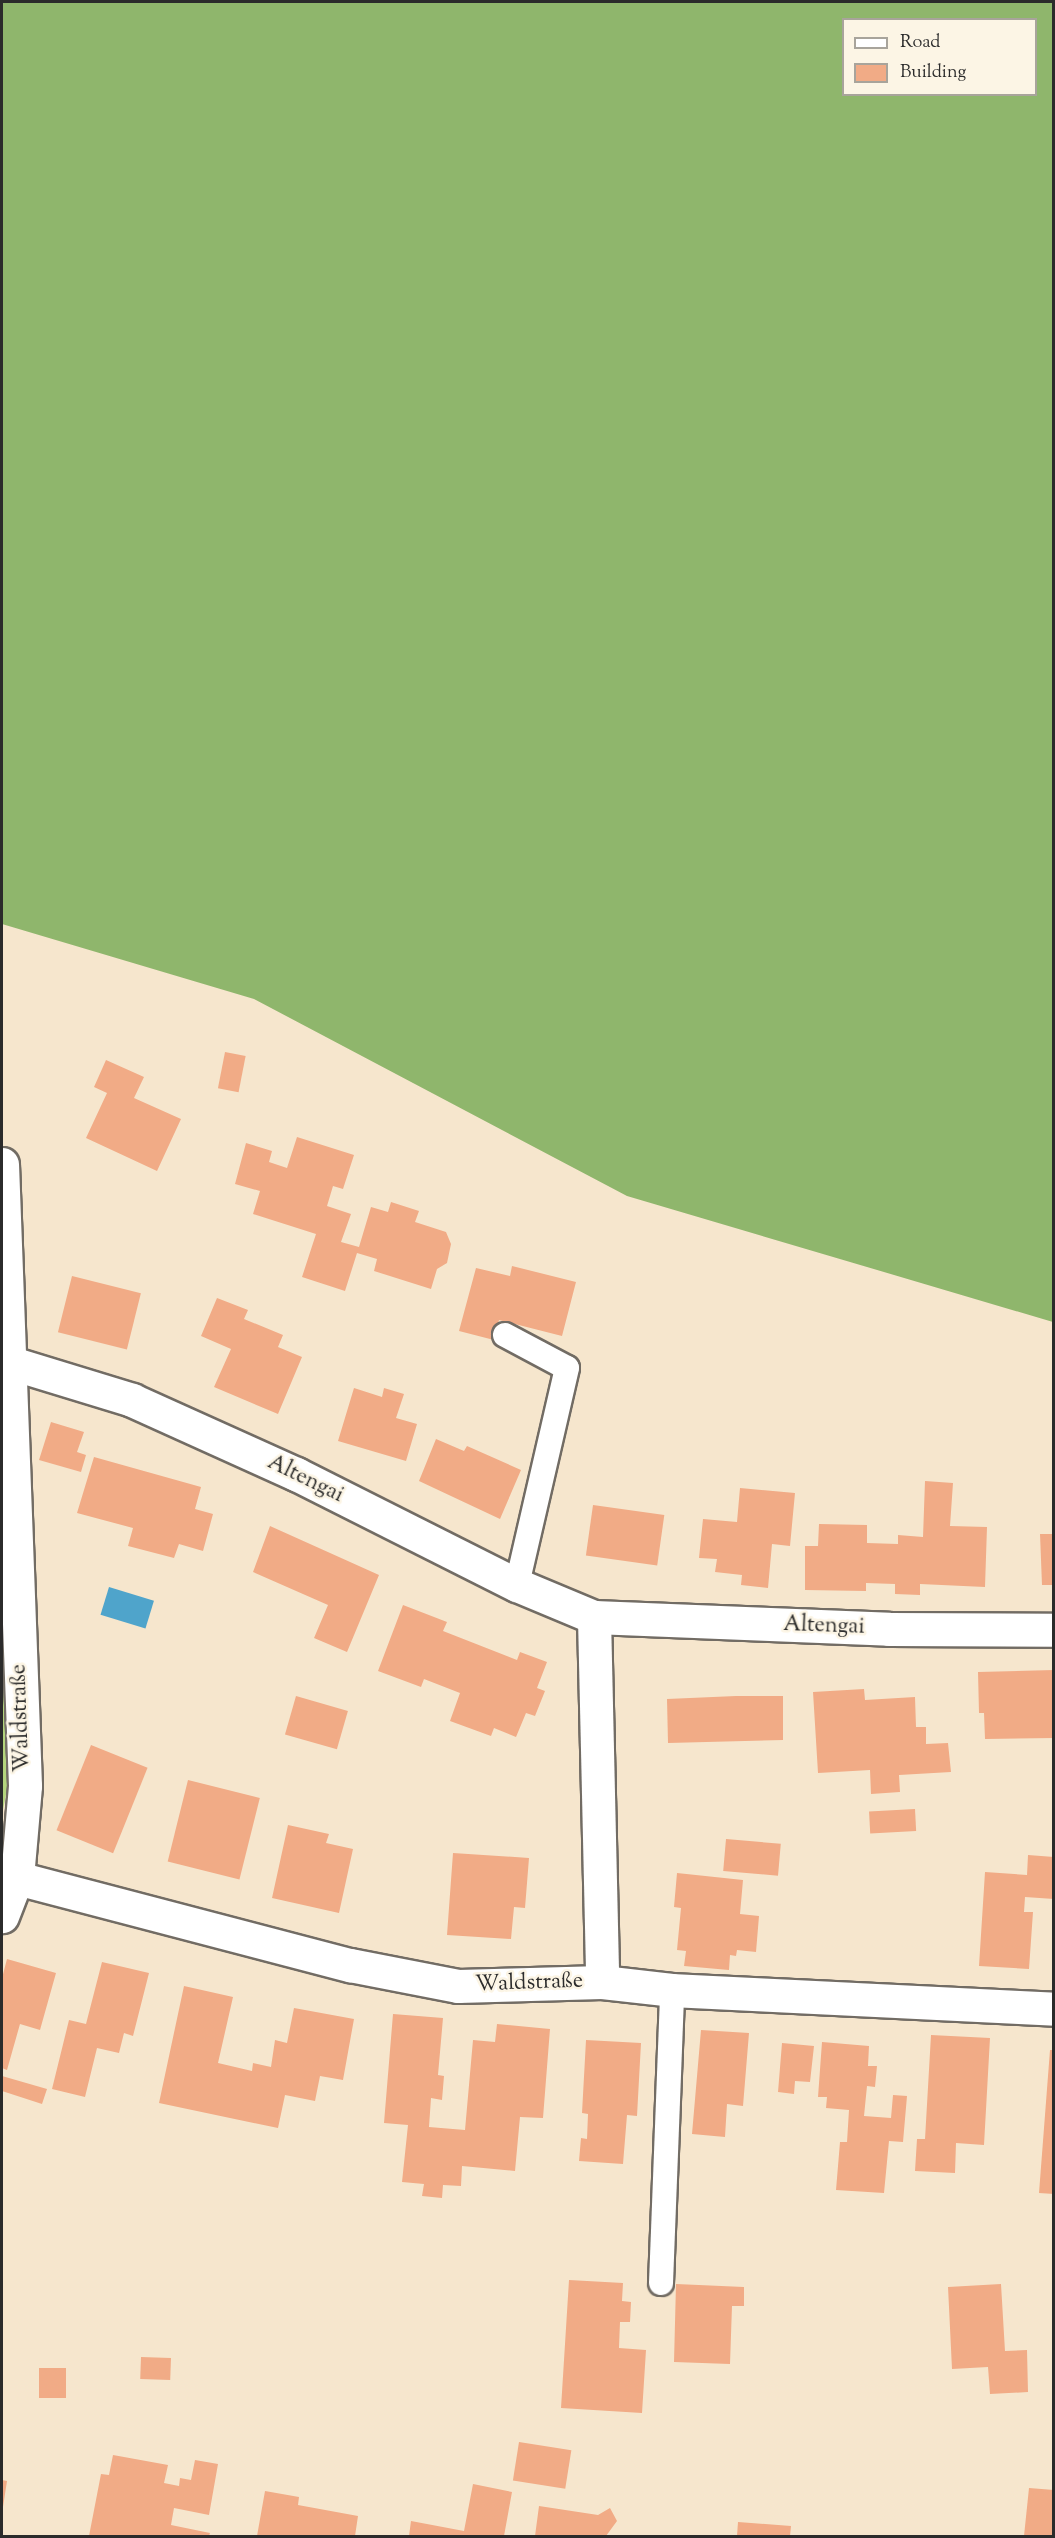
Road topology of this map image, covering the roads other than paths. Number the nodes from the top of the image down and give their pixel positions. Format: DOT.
graph roads {
  1 [pos="2,1164"];
  2 [pos="505,1335"];
  3 [pos="8,1362"];
  4 [pos="518,1585"];
  5 [pos="594,1617"];
  6 [pos="1053,1630"];
  7 [pos="9,1876"];
  8 [pos="2,1916"];
  9 [pos="602,1982"];
  10 [pos="672,1990"];
  11 [pos="1053,2009"];
  12 [pos="661,2283"];
  1 -- 3 [label="street, Waldstraße"];
  2 -- 4 [label="lane"];
  3 -- 4 [label="street, Altengai"];
  3 -- 7 [label="street, Waldstraße"];
  4 -- 5 [label="street, Altengai"];
  5 -- 6 [label="street, Altengai"];
  5 -- 9 [label="street"];
  7 -- 8 [label="street"];
  7 -- 9 [label="street, Waldstraße"];
  9 -- 10 [label="street, Waldstraße"];
  10 -- 11 [label="street, Waldstraße"];
  10 -- 12 [label="lane"];
}
